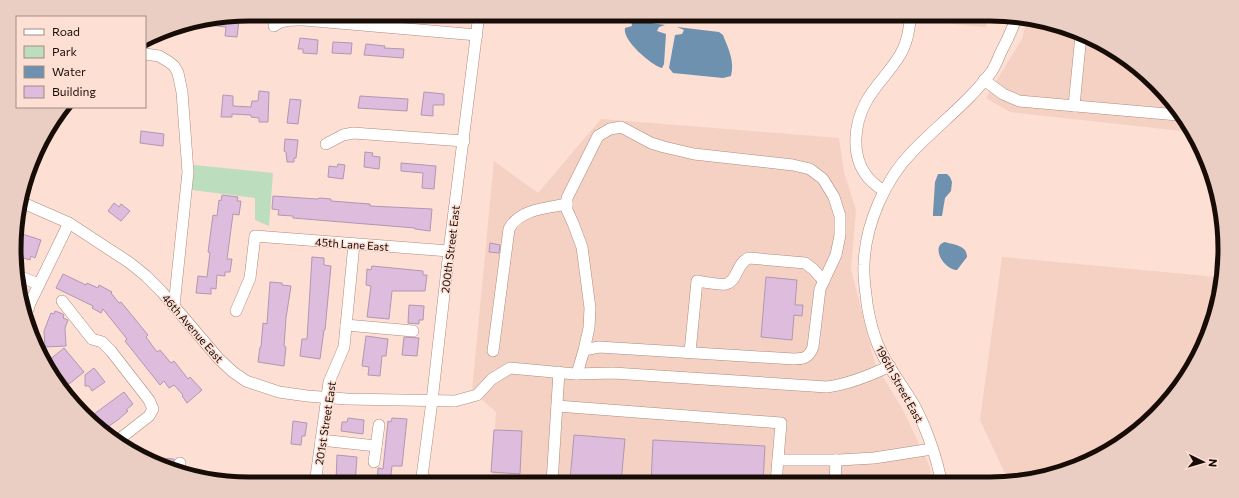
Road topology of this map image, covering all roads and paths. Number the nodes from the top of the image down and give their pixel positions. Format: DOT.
graph roads {
  1 [pos="286,21"];
  2 [pos="315,21"];
  3 [pos="478,21"];
  4 [pos="910,21"];
  5 [pos="1014,22"];
  6 [pos="274,26"];
  7 [pos="477,36"];
  8 [pos="1081,40"];
  9 [pos="146,54"];
  10 [pos="984,80"];
  11 [pos="1074,106"];
  12 [pos="1175,115"];
  13 [pos="464,141"];
  14 [pos="326,144"];
  15 [pos="884,191"];
  16 [pos="25,203"];
  17 [pos="567,204"];
  18 [pos="69,223"];
  19 [pos="354,244"];
  20 [pos="449,251"];
  21 [pos="23,278"];
  22 [pos="824,281"];
  23 [pos="39,284"];
  24 [pos="62,301"];
  25 [pos="174,306"];
  26 [pos="29,307"];
  27 [pos="236,311"];
  28 [pos="346,325"];
  29 [pos="413,331"];
  30 [pos="584,350"];
  31 [pos="493,352"];
  32 [pos="690,352"];
  33 [pos="890,366"];
  34 [pos="559,372"];
  35 [pos="577,374"];
  36 [pos="327,398"];
  37 [pos="432,401"];
  38 [pos="557,406"];
  39 [pos="379,425"];
  40 [pos="121,438"];
  41 [pos="321,440"];
  42 [pos="376,446"];
  43 [pos="932,449"];
  44 [pos="778,460"];
  45 [pos="836,460"];
  46 [pos="374,462"];
  47 [pos="316,477"];
  48 [pos="422,477"];
  49 [pos="552,477"];
  50 [pos="777,477"];
  51 [pos="834,477"];
  52 [pos="940,477"];
  1 -- 6 [label="street"];
  2 -- 7 [label="street"];
  3 -- 7 [label="street, 200th Street East"];
  4 -- 15 [label="street"];
  5 -- 10 [label="street, 196th Street East"];
  7 -- 13 [label="street, 200th Street East"];
  8 -- 11 [label="street"];
  9 -- 25 [label="street"];
  10 -- 11 [label="street"];
  10 -- 15 [label="street, 196th Street East"];
  11 -- 12 [label="street"];
  13 -- 14 [label="street"];
  13 -- 20 [label="street, 200th Street East"];
  15 -- 33 [label="street, 196th Street East"];
  16 -- 18 [label="street, 46th Avenue East"];
  17 -- 22 [label="street"];
  17 -- 30 [label="street"];
  17 -- 31 [label="street"];
  18 -- 23 [label="street"];
  18 -- 25 [label="street, 46th Avenue East"];
  19 -- 20 [label="street, 45th Lane East"];
  19 -- 27 [label="street, 45th Lane East"];
  19 -- 28 [label="street, 201st Street East"];
  20 -- 37 [label="street, 200th Street East"];
  21 -- 23 [label="street"];
  22 -- 32 [label="street"];
  22 -- 32 [label="street"];
  23 -- 26 [label="street"];
  24 -- 40 [label="street"];
  25 -- 36 [label="street, 46th Avenue East"];
  28 -- 29 [label="street"];
  28 -- 36 [label="street, 201st Street East"];
  30 -- 32 [label="street"];
  30 -- 35 [label="street"];
  33 -- 35 [label="street, 46th Avenue East"];
  33 -- 43 [label="street, 196th Street East"];
  34 -- 35 [label="street, 46th Avenue East"];
  34 -- 37 [label="street, 46th Avenue East"];
  34 -- 38 [label="street"];
  36 -- 37 [label="street, 46th Avenue East"];
  36 -- 41 [label="street, 201st Street East"];
  37 -- 48 [label="street, 200th Street East"];
  38 -- 44 [label="street"];
  38 -- 49 [label="street"];
  39 -- 42 [label="street"];
  41 -- 42 [label="street"];
  41 -- 47 [label="street, 201st Street East"];
  42 -- 46 [label="street"];
  43 -- 45 [label="street"];
  43 -- 52 [label="street, 196th Street East"];
  44 -- 45 [label="street"];
  44 -- 50 [label="street"];
  45 -- 51 [label="street"];
}
